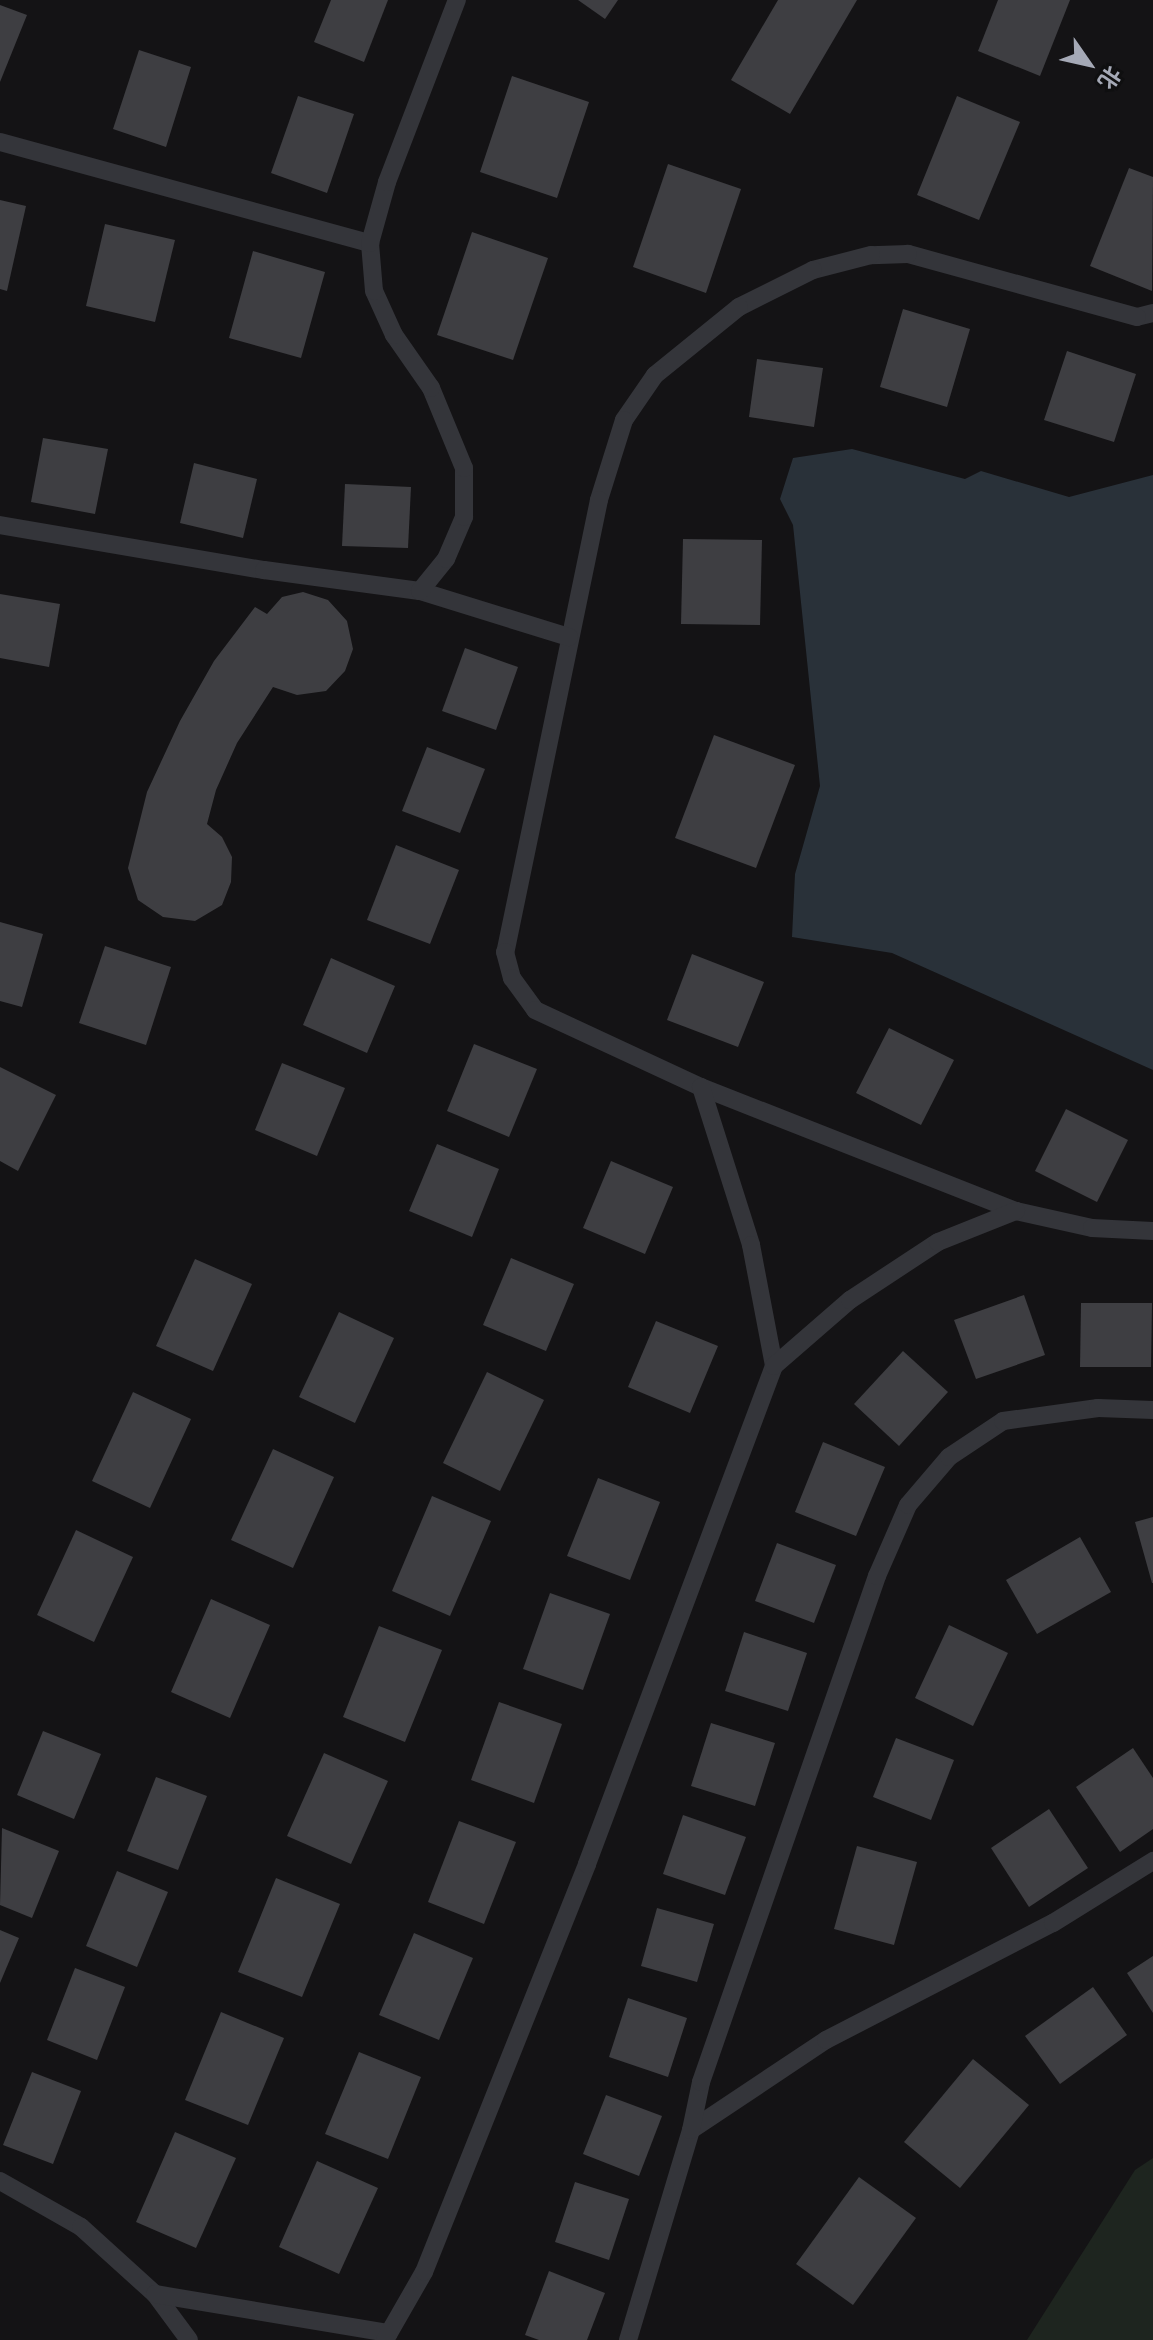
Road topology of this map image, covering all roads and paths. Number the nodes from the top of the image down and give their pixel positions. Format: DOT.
graph roads {
  1 [pos="457,0"];
  2 [pos="0,142"];
  3 [pos="370,243"];
  4 [pos="1153,313"];
  5 [pos="0,525"];
  6 [pos="420,591"];
  7 [pos="569,637"];
  8 [pos="701,1087"];
  9 [pos="1016,1211"];
  10 [pos="1153,1231"];
  11 [pos="774,1366"];
  12 [pos="1153,1410"];
  13 [pos="1153,1861"];
  14 [pos="691,2130"];
  15 [pos="0,2181"];
  16 [pos="155,2294"];
  17 [pos="387,2337"];
  18 [pos="189,2340"];
  19 [pos="628,2340"];
  1 -- 3 [label="lane"];
  2 -- 3 [label="lane"];
  3 -- 6 [label="lane"];
  4 -- 7 [label="lane"];
  5 -- 6 [label="lane"];
  6 -- 7 [label="lane"];
  7 -- 8 [label="lane"];
  8 -- 9 [label="lane"];
  8 -- 11 [label="lane"];
  9 -- 10 [label="lane"];
  9 -- 11 [label="lane"];
  11 -- 17 [label="lane"];
  12 -- 14 [label="lane"];
  13 -- 14 [label="lane"];
  14 -- 19 [label="lane"];
  15 -- 16 [label="lane"];
  16 -- 17 [label="lane"];
  16 -- 18 [label="lane"];
}
